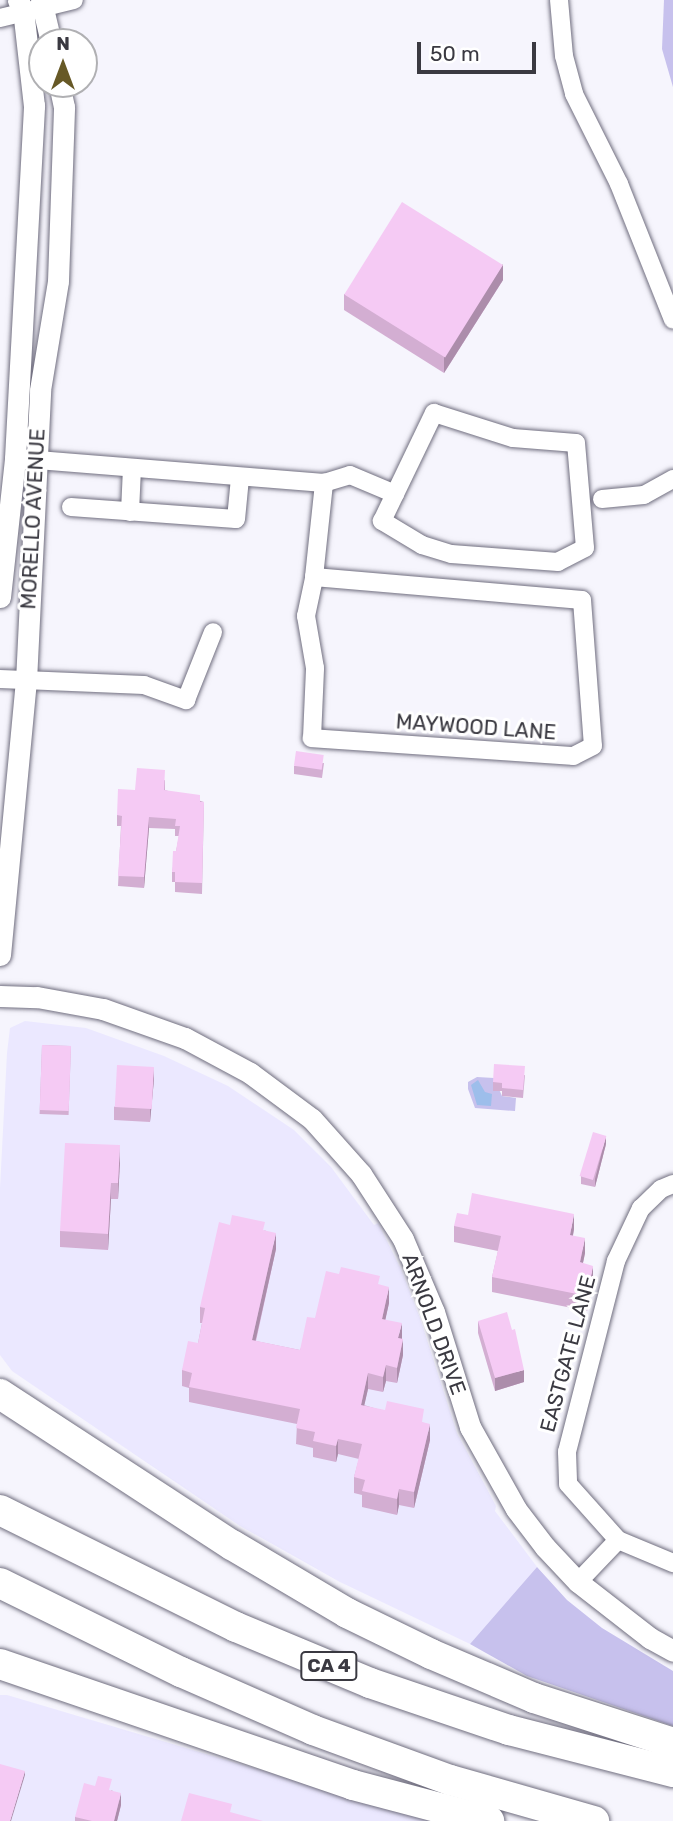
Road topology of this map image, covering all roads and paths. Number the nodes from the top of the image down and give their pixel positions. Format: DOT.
graph roads {
  1 [pos="74,0"];
  2 [pos="559,0"];
  3 [pos="31,4"];
  4 [pos="0,18"];
  5 [pos="44,28"];
  6 [pos="62,98"];
  7 [pos="673,320"];
  8 [pos="25,459"];
  9 [pos="132,468"];
  10 [pos="240,478"];
  11 [pos="673,479"];
  12 [pos="324,483"];
  13 [pos="395,494"];
  14 [pos="602,499"];
  15 [pos="71,507"];
  16 [pos="130,512"];
  17 [pos="314,577"];
  18 [pos="0,597"];
  19 [pos="213,632"];
  20 [pos="0,679"];
  21 [pos="26,681"];
  22 [pos="0,955"];
  23 [pos="0,996"];
  24 [pos="673,1184"];
  25 [pos="0,1394"];
  26 [pos="2,1511"];
  27 [pos="618,1540"];
  28 [pos="673,1563"];
  29 [pos="578,1582"];
  30 [pos="0,1583"];
  31 [pos="673,1651"];
  32 [pos="0,1664"];
  33 [pos="0,1686"];
  34 [pos="97,1698"];
  35 [pos="673,1743"];
  36 [pos="673,1772"];
  37 [pos="489,1821"];
  38 [pos="594,1821"];
  1 -- 3 [label="street"];
  2 -- 7 [label="street"];
  3 -- 4 [label="street"];
  3 -- 5 [label="street"];
  3 -- 8 [label="street, MORELLO AVENUE"];
  6 -- 8 [label="street, MORELLO AVENUE"];
  8 -- 9 [label="street"];
  8 -- 18 [label="street, MORELLO AVENUE"];
  8 -- 21 [label="street, MORELLO AVENUE"];
  9 -- 10 [label="street"];
  9 -- 16 [label="street"];
  10 -- 12 [label="street"];
  10 -- 16 [label="street"];
  11 -- 14 [label="street"];
  12 -- 13 [label="street"];
  12 -- 17 [label="street, MAYWOOD LANE"];
  13 -- 13 [label="street"];
  15 -- 16 [label="street"];
  17 -- 17 [label="street, MAYWOOD LANE"];
  19 -- 21 [label="street"];
  20 -- 21 [label="street"];
  21 -- 22 [label="street, MORELLO AVENUE"];
  23 -- 29 [label="street, ARNOLD DRIVE"];
  24 -- 27 [label="street, EASTGATE LANE"];
  25 -- 35 [label="highway"];
  26 -- 36 [label="highway, CA 4"];
  27 -- 28 [label="street, EASTGATE LANE"];
  27 -- 29 [label="street"];
  29 -- 31 [label="street, ARNOLD DRIVE"];
  30 -- 38 [label="highway"];
  32 -- 34 [label="highway"];
  33 -- 34 [label="highway"];
  34 -- 37 [label="highway"];
}
